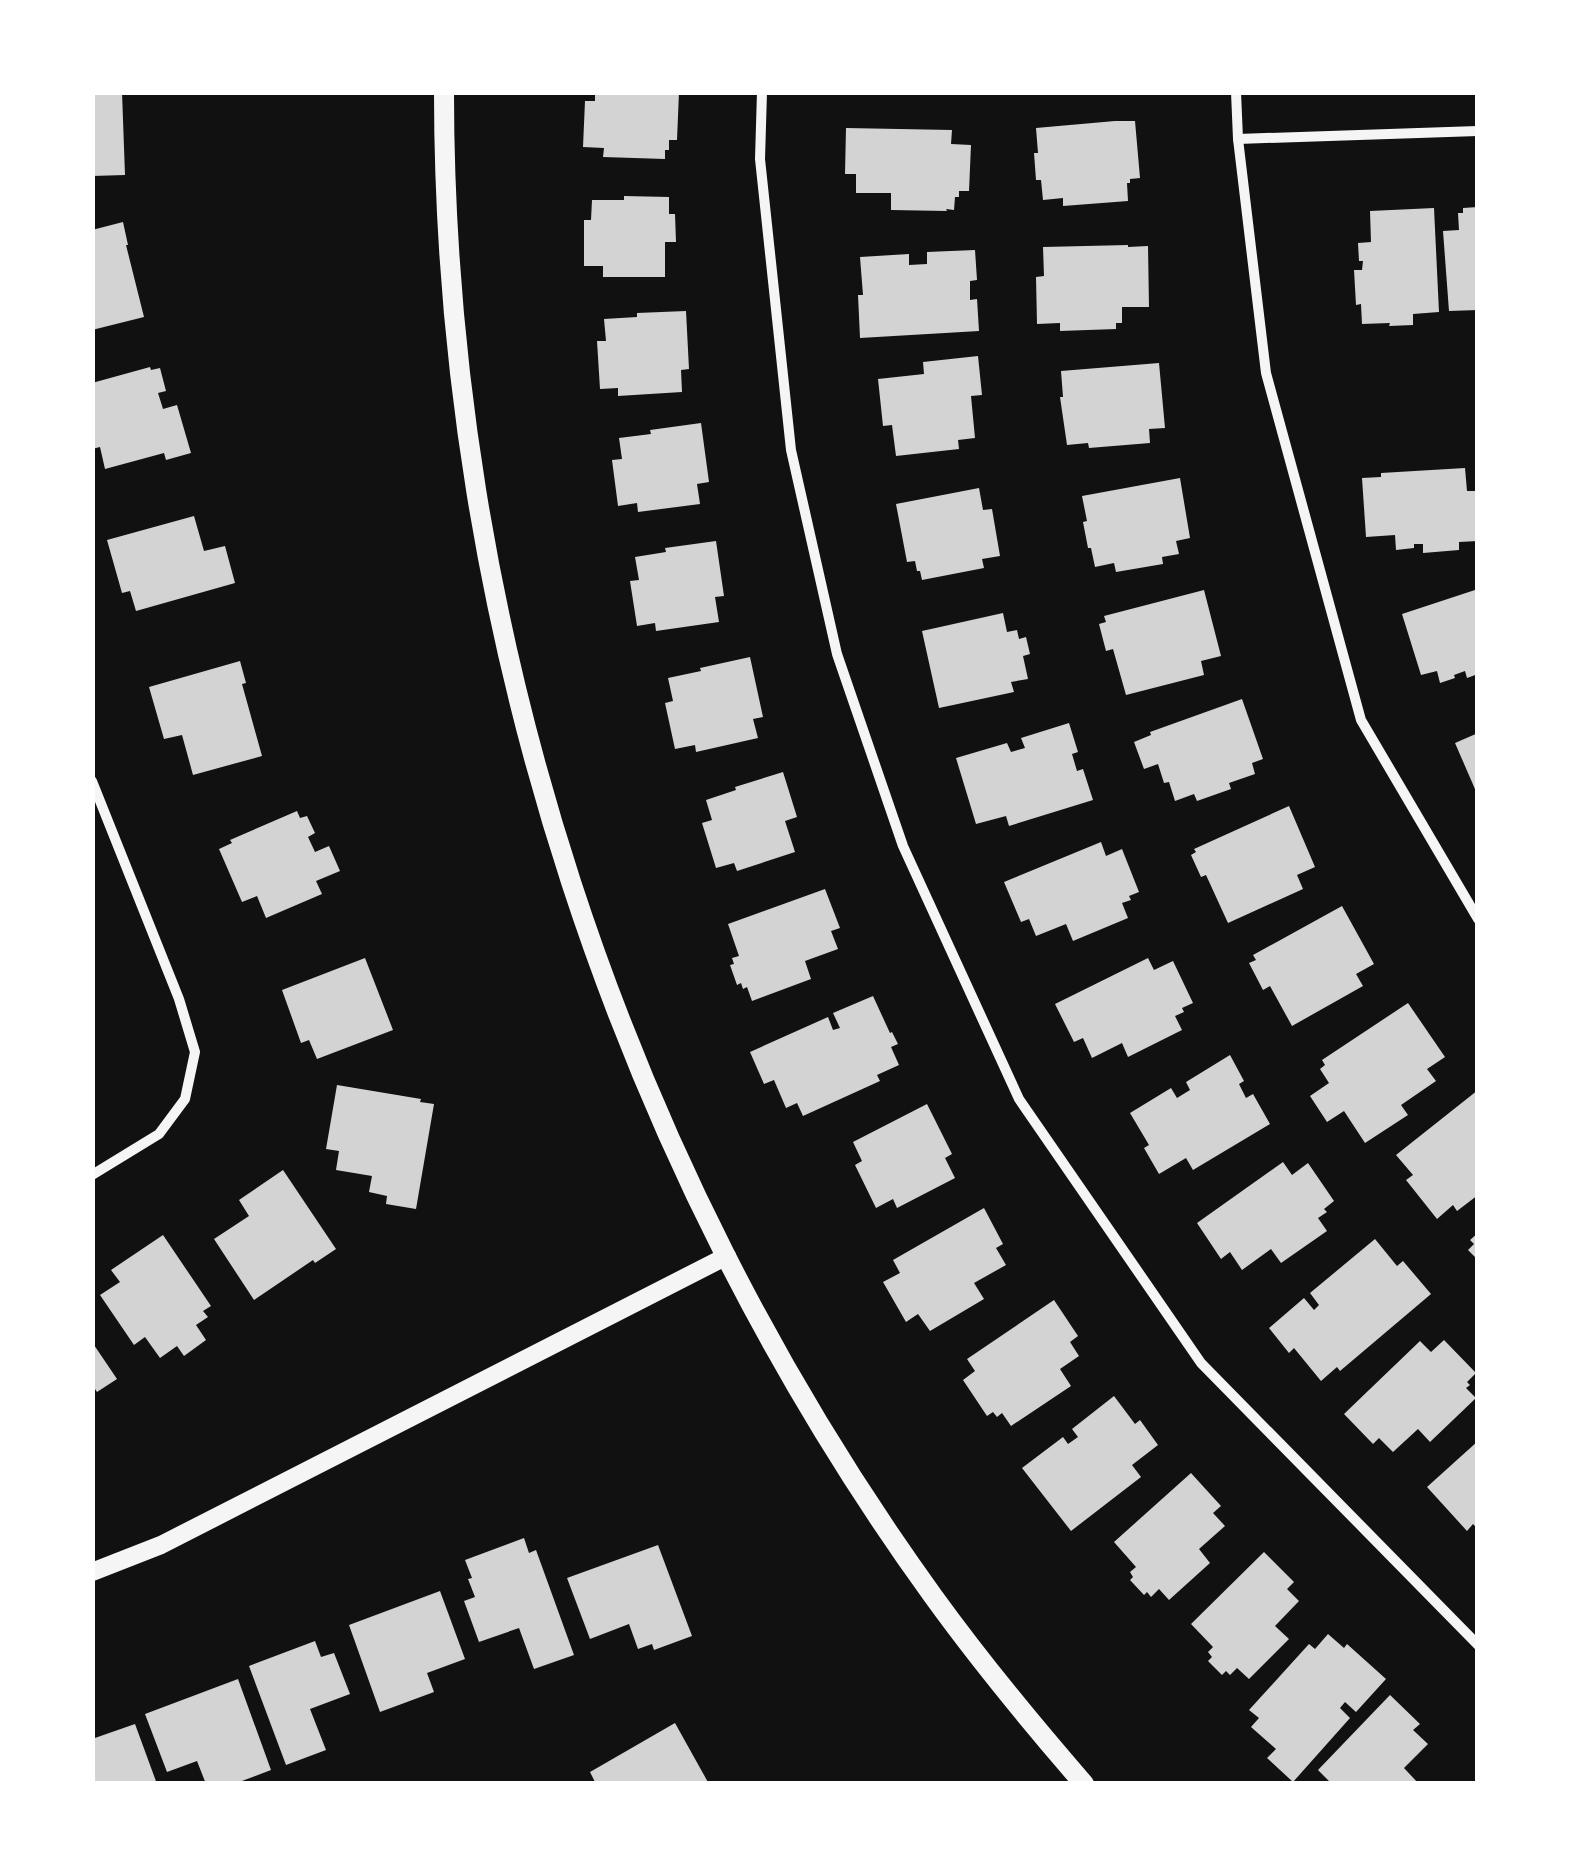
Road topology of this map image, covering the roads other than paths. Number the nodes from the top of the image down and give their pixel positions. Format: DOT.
graph roads {
  1 [pos="444,92"];
  2 [pos="762,92"];
  3 [pos="1236,92"];
  4 [pos="1478,131"];
  5 [pos="1238,138"];
  6 [pos="92,781"];
  7 [pos="1478,919"];
  8 [pos="92,1175"];
  9 [pos="727,1256"];
  10 [pos="92,1572"];
  11 [pos="1478,1646"];
  12 [pos="1084,1784"];
  1 -- 9 [label="main road"];
  2 -- 11 [label="street"];
  3 -- 5 [label="street"];
  4 -- 5 [label="street"];
  5 -- 7 [label="street"];
  6 -- 8 [label="street"];
  9 -- 10 [label="street"];
  9 -- 12 [label="main road"];
}
